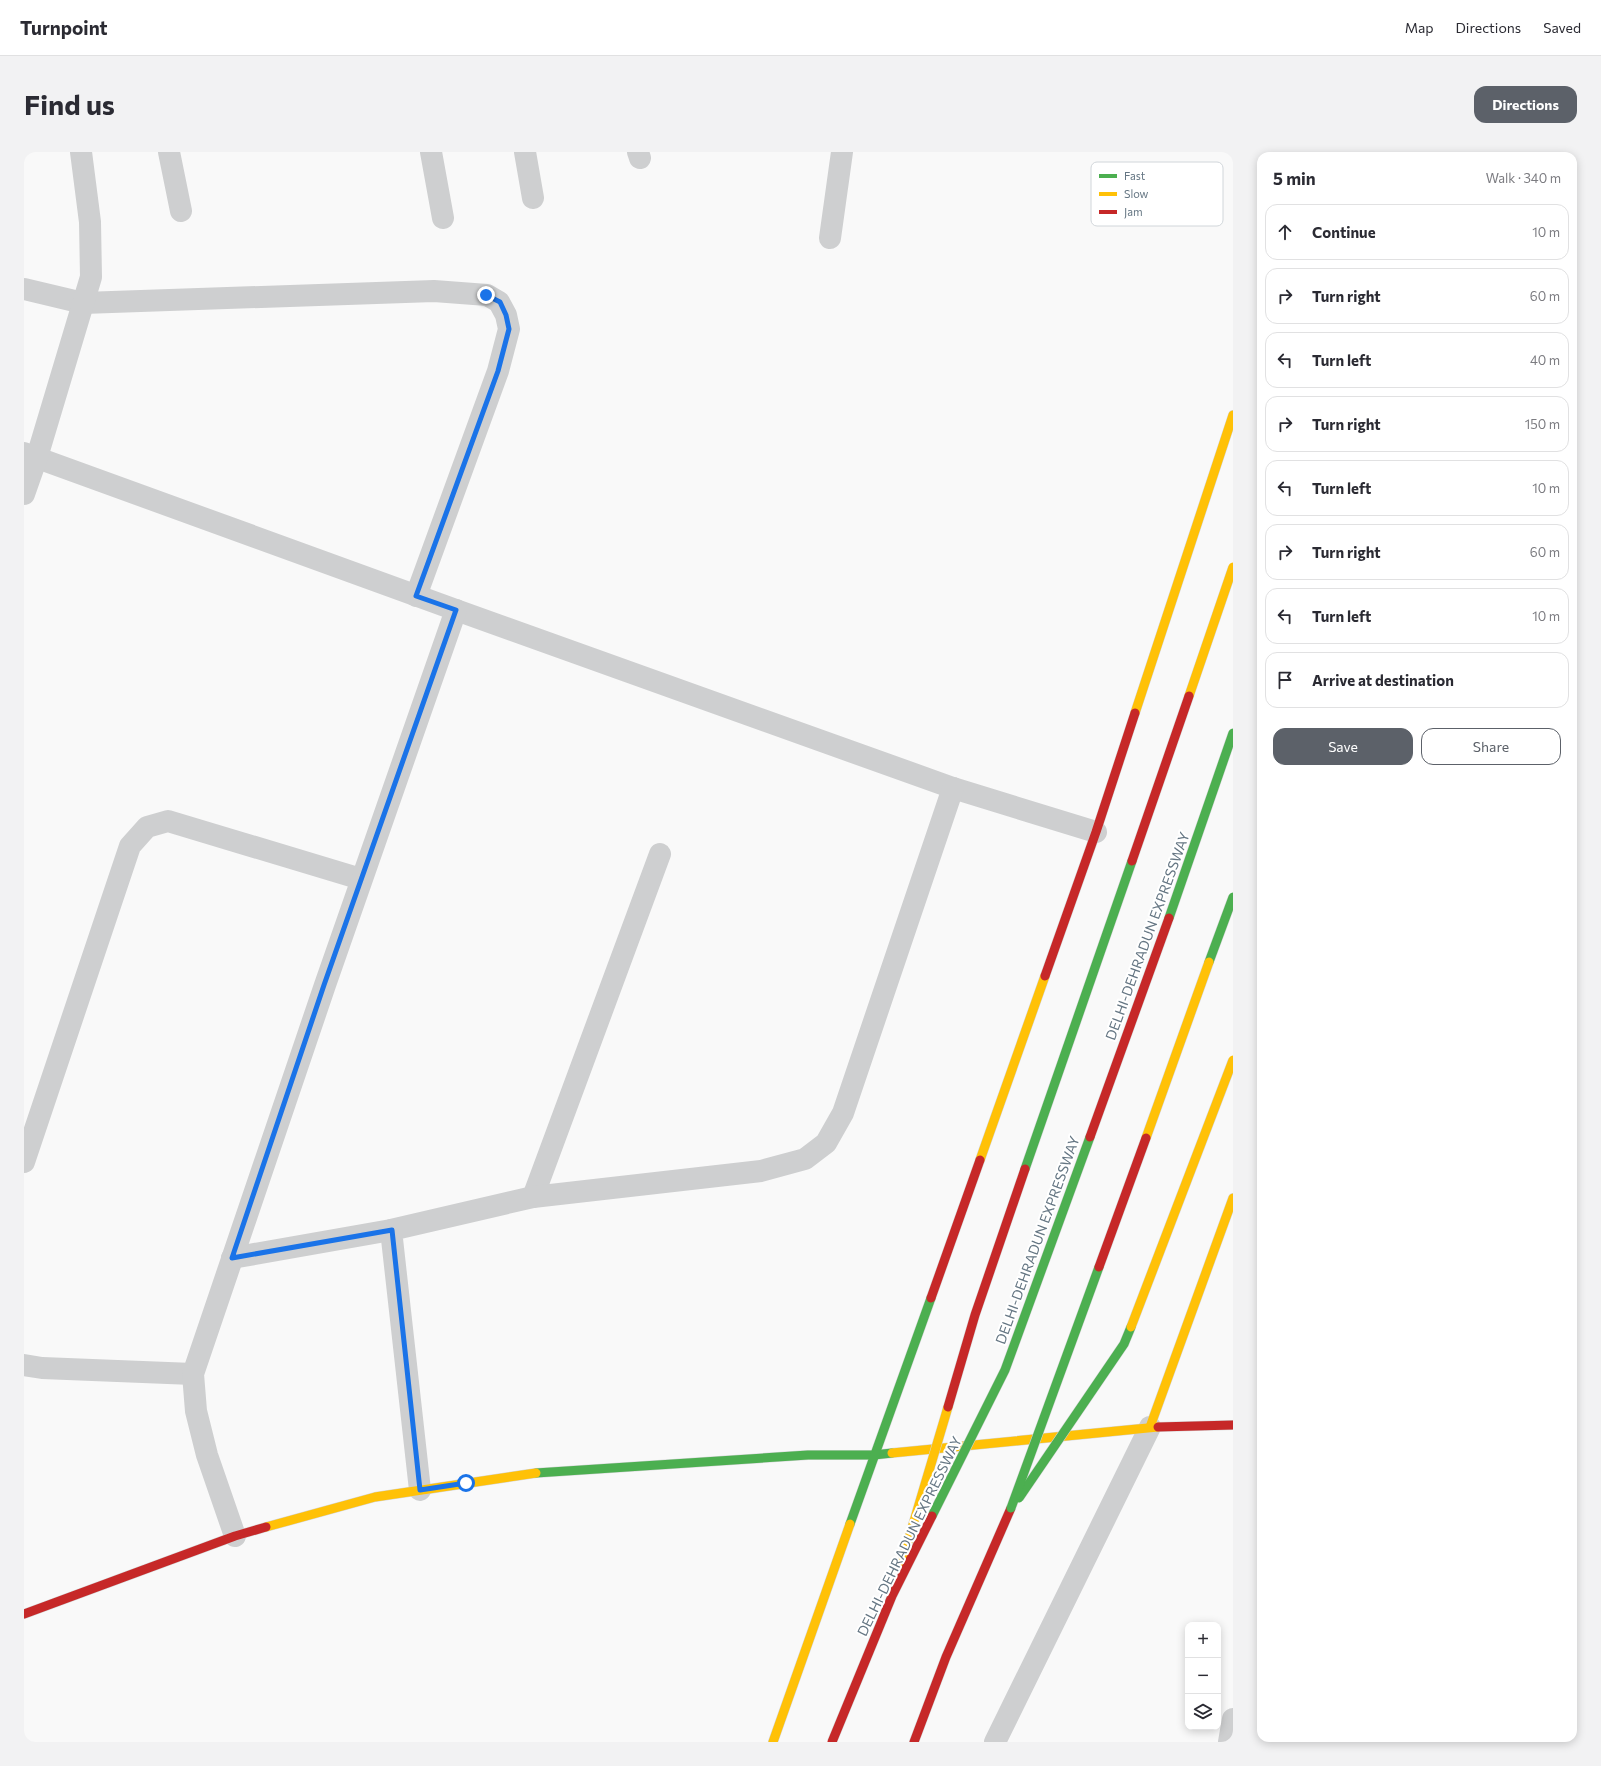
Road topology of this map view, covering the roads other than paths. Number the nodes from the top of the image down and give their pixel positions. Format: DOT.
graph roads {
  1 [pos="81,152"];
  2 [pos="169,152"];
  3 [pos="431,152"];
  4 [pos="525,152"];
  5 [pos="842,152"];
  6 [pos="533,198"];
  7 [pos="181,211"];
  8 [pos="443,218"];
  9 [pos="830,238"];
  10 [pos="24,289"];
  11 [pos="83,303"];
  12 [pos="1233,415"];
  13 [pos="30,455"];
  14 [pos="24,494"];
  15 [pos="1233,567"];
  16 [pos="416,596"];
  17 [pos="456,610"];
  18 [pos="1233,733"];
  19 [pos="953,788"];
  20 [pos="1096,832"];
  21 [pos="660,854"];
  22 [pos="361,878"];
  23 [pos="1233,897"];
  24 [pos="1233,1060"];
  25 [pos="24,1162"];
  26 [pos="533,1197"];
  27 [pos="1233,1198"];
  28 [pos="392,1230"];
  29 [pos="232,1258"];
  30 [pos="24,1365"];
  31 [pos="193,1374"];
  32 [pos="1233,1425"];
  33 [pos="1150,1427"];
  34 [pos="874,1455"];
  35 [pos="420,1490"];
  36 [pos="1011,1508"];
  37 [pos="235,1536"];
  38 [pos="892,1596"];
  39 [pos="24,1614"];
  40 [pos="1233,1719"];
  41 [pos="773,1742"];
  42 [pos="832,1742"];
  43 [pos="914,1742"];
  44 [pos="995,1742"];
  45 [pos="1229,1742"];
  1 -- 11 [label="street"];
  2 -- 7 [label="street"];
  3 -- 8 [label="street"];
  4 -- 6 [label="street"];
  5 -- 9 [label="street"];
  10 -- 11 [label="street"];
  11 -- 13 [label="street"];
  11 -- 16 [label="street"];
  12 -- 20 [label="main road"];
  13 -- 14 [label="street"];
  13 -- 16 [label="street"];
  15 -- 38 [label="main road, bridge"];
  16 -- 17 [label="street"];
  17 -- 19 [label="street"];
  17 -- 22 [label="street"];
  18 -- 38 [label="main road, DELHI-DEHRADUN EXPRESSWAY, bridge"];
  19 -- 20 [label="street"];
  19 -- 26 [label="street"];
  20 -- 34 [label="main road"];
  21 -- 26 [label="street"];
  22 -- 25 [label="street"];
  22 -- 29 [label="street"];
  23 -- 36 [label="main road, bridge"];
  24 -- 36 [label="main road, bridge"];
  26 -- 28 [label="street"];
  27 -- 33 [label="main road"];
  28 -- 29 [label="street"];
  28 -- 35 [label="street"];
  29 -- 31 [label="street"];
  30 -- 31 [label="street"];
  31 -- 37 [label="street"];
  32 -- 33 [label="main road"];
  33 -- 34 [label="main road"];
  33 -- 44 [label="street"];
  34 -- 35 [label="main road"];
  34 -- 41 [label="main road"];
  35 -- 37 [label="main road"];
  36 -- 43 [label="main road"];
  37 -- 39 [label="main road"];
  38 -- 42 [label="main road, DELHI-DEHRADUN EXPRESSWAY, bridge"];
  40 -- 45 [label="street"];
}
